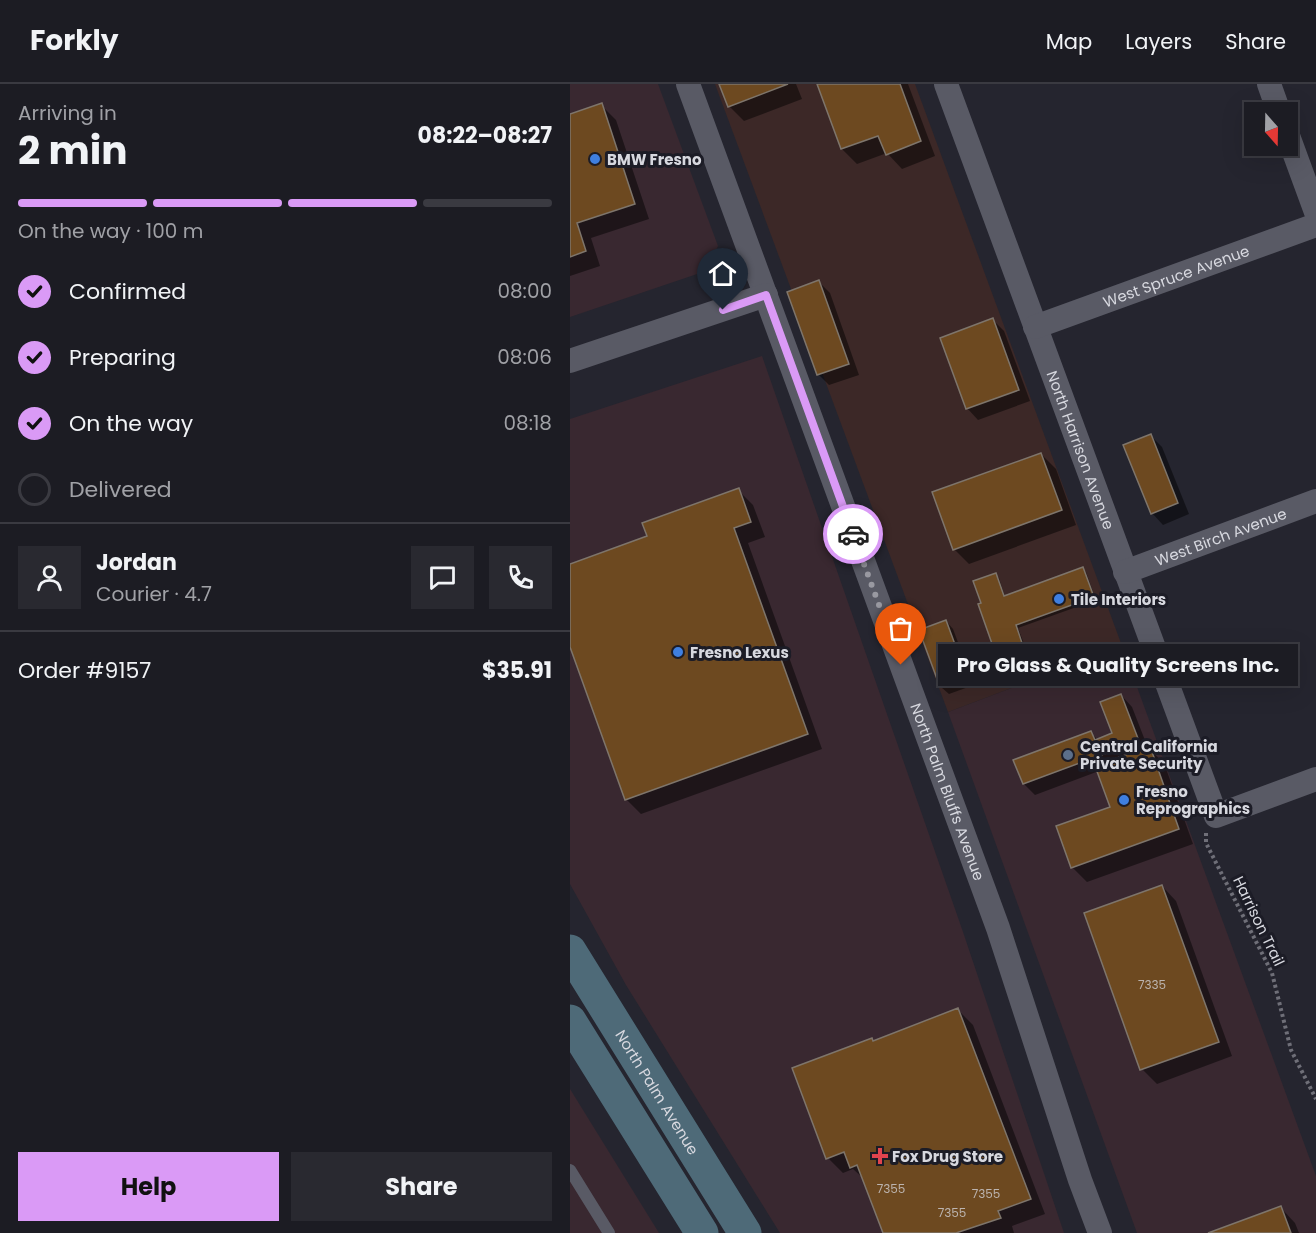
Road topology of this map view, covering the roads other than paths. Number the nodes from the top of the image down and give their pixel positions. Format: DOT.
graph roads {
  1 [pos="688,84"];
  2 [pos="946,84"];
  3 [pos="1269,84"];
  4 [pos="1275,102"];
  5 [pos="1295,156"];
  6 [pos="1316,212"];
  7 [pos="1316,225"];
  8 [pos="766,295"];
  9 [pos="1035,327"];
  10 [pos="570,361"];
  11 [pos="1316,501"];
  12 [pos="1125,572"];
  13 [pos="1316,779"];
  14 [pos="570,951"];
  15 [pos="570,986"];
  16 [pos="570,1021"];
  17 [pos="679,1125"];
  18 [pos="570,1170"];
  19 [pos="609,1233"];
  20 [pos="702,1233"];
  21 [pos="746,1233"];
  22 [pos="1100,1233"];
  1 -- 8 [label="street, North Palm Bluffs Avenue"];
  2 -- 9 [label="street, North Harrison Avenue"];
  3 -- 4 [label="street"];
  5 -- 6 [label="street"];
  7 -- 9 [label="street, West Spruce Avenue"];
  8 -- 10 [label="street"];
  8 -- 22 [label="street, North Palm Bluffs Avenue"];
  9 -- 12 [label="street, North Harrison Avenue"];
  11 -- 12 [label="street, West Birch Avenue"];
  12 -- 13 [label="street, North Harrison Avenue"];
  14 -- 17 [label="main road, North Palm Avenue"];
  15 -- 17 [label="main road"];
  16 -- 20 [label="main road"];
  17 -- 21 [label="main road, North Palm Avenue"];
  18 -- 19 [label="lane"];
}
